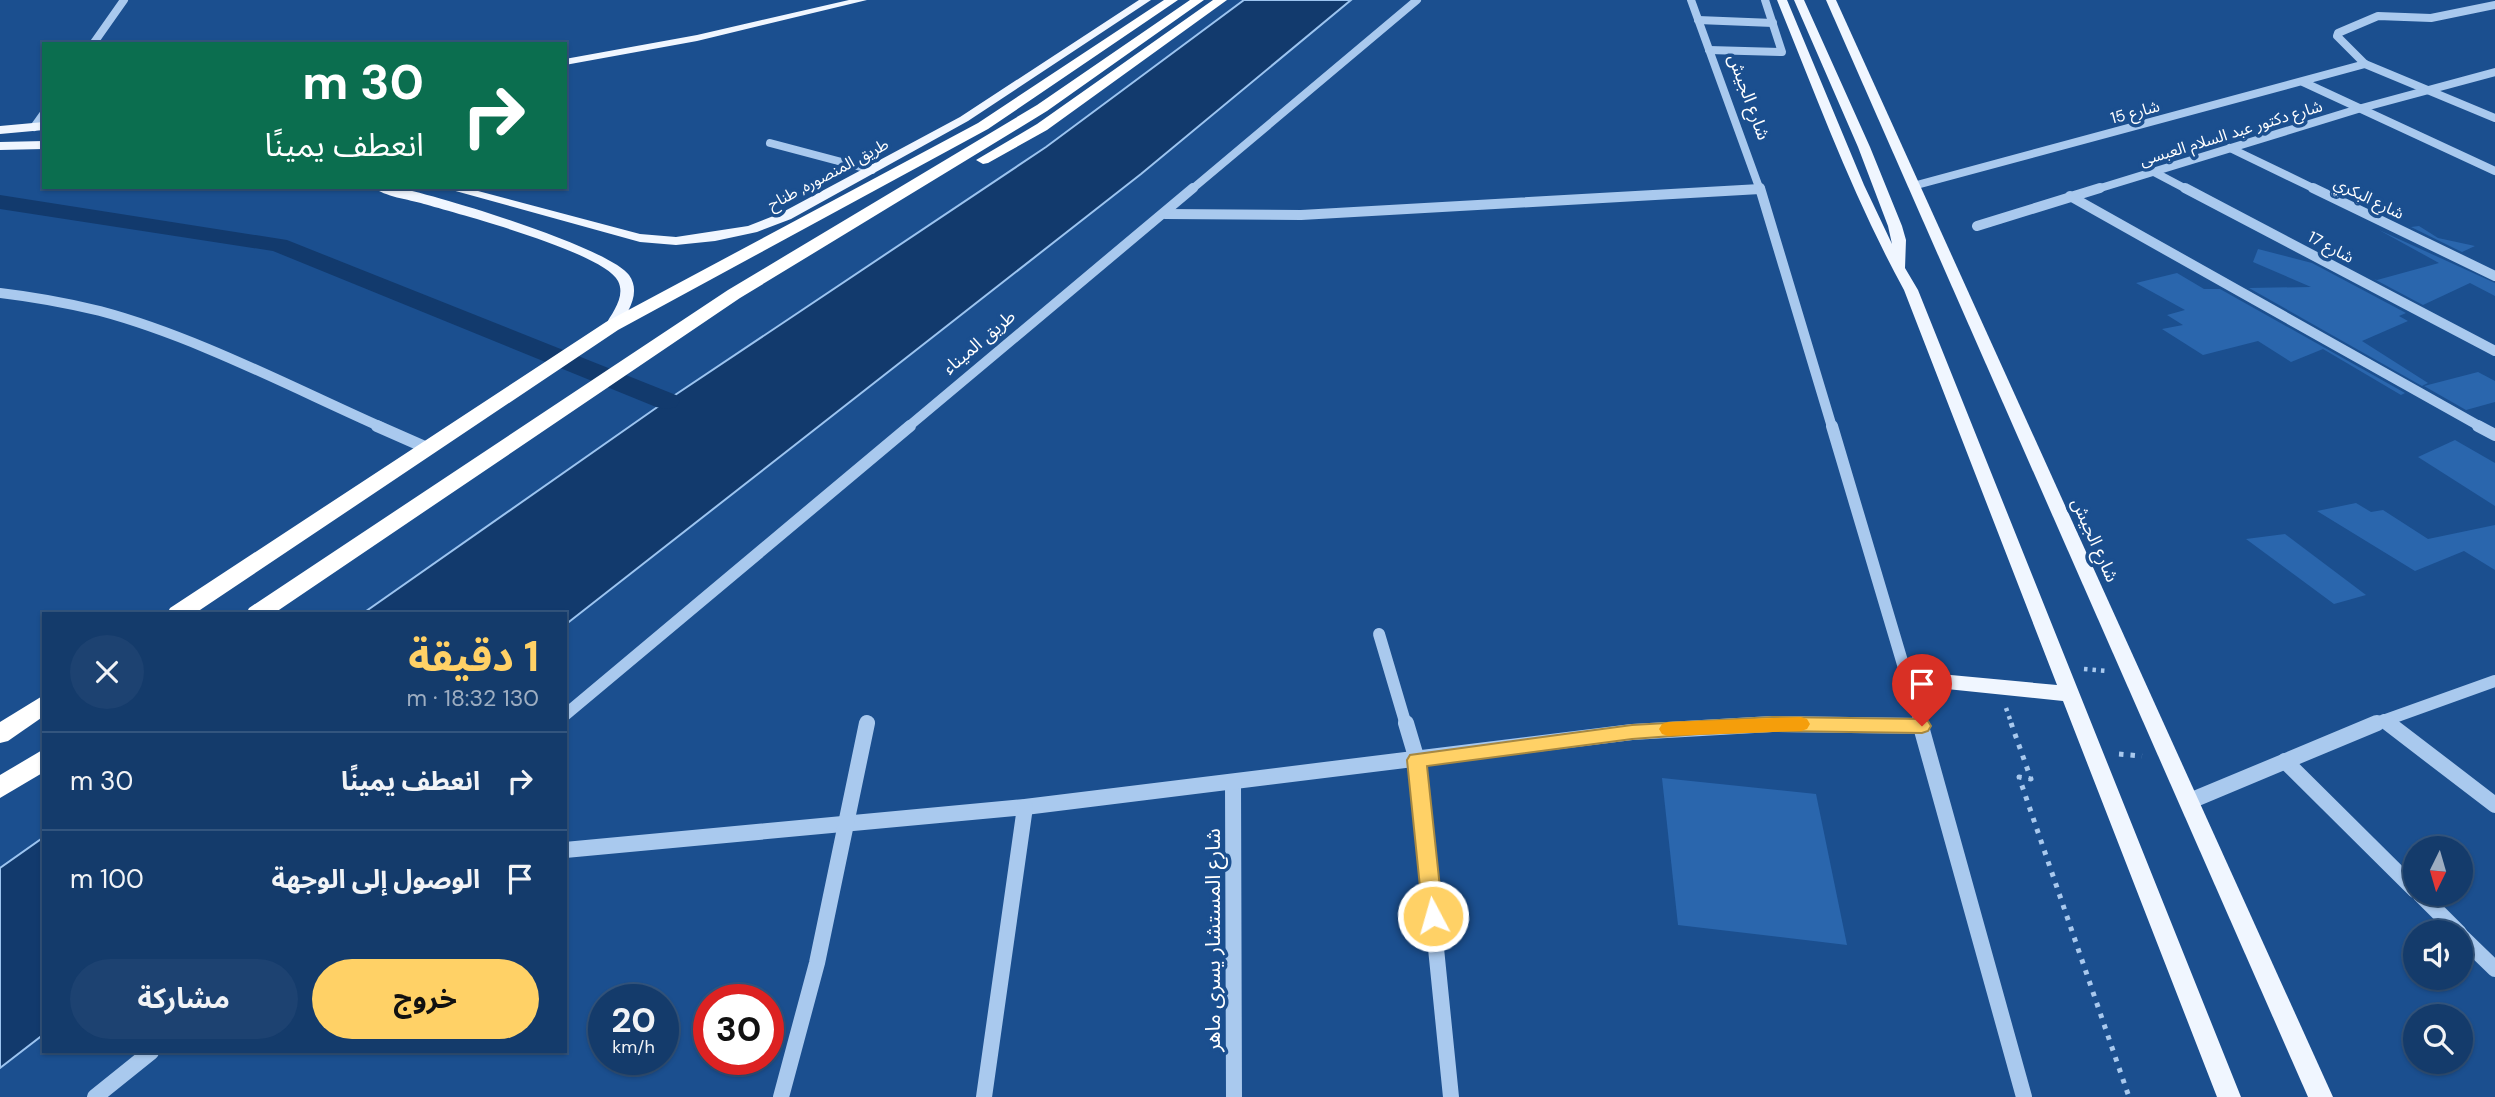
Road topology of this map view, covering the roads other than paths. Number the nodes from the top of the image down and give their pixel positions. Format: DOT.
graph roads {
  1 [pos="124,0"];
  2 [pos="862,0"];
  3 [pos="1146,0"];
  4 [pos="1172,0"];
  5 [pos="1198,0"];
  6 [pos="1221,0"];
  7 [pos="1417,0"];
  8 [pos="1691,0"];
  9 [pos="1765,0"];
  10 [pos="1782,0"];
  11 [pos="1799,0"];
  12 [pos="1831,0"];
  13 [pos="2495,5"];
  14 [pos="1698,20"];
  15 [pos="1773,23"];
  16 [pos="94,42"];
  17 [pos="1709,50"];
  18 [pos="567,62"];
  19 [pos="2365,64"];
  20 [pos="2495,72"];
  21 [pos="2484,75"];
  22 [pos="2495,80"];
  23 [pos="2303,82"];
  24 [pos="2429,90"];
  25 [pos="2358,109"];
  26 [pos="2495,118"];
  27 [pos="39,126"];
  28 [pos="0,130"];
  29 [pos="770,143"];
  30 [pos="42,145"];
  31 [pos="0,146"];
  32 [pos="2230,149"];
  33 [pos="872,170"];
  34 [pos="2495,171"];
  35 [pos="2152,172"];
  36 [pos="1913,186"];
  37 [pos="386,189"];
  38 [pos="455,189"];
  39 [pos="1760,189"];
  40 [pos="2070,196"];
  41 [pos="1165,214"];
  42 [pos="867,215"];
  43 [pos="1977,226"];
  44 [pos="1899,267"];
  45 [pos="2495,276"];
  46 [pos="0,293"];
  47 [pos="608,330"];
  48 [pos="2495,351"];
  49 [pos="2495,435"];
  50 [pos="427,448"];
  51 [pos="181,612"];
  52 [pos="260,612"];
  53 [pos="1379,634"];
  54 [pos="1908,678"];
  55 [pos="2495,681"];
  56 [pos="2071,694"];
  57 [pos="42,705"];
  58 [pos="567,713"];
  59 [pos="2384,720"];
  60 [pos="867,723"];
  61 [pos="1922,726"];
  62 [pos="0,734"];
  63 [pos="42,760"];
  64 [pos="1417,760"];
  65 [pos="2285,761"];
  66 [pos="1233,783"];
  67 [pos="0,788"];
  68 [pos="2190,801"];
  69 [pos="2495,804"];
  70 [pos="1025,807"];
  71 [pos="846,824"];
  72 [pos="567,850"];
  73 [pos="2403,878"];
  74 [pos="2432,906"];
  75 [pos="2446,920"];
  76 [pos="2473,947"];
  77 [pos="2495,969"];
  78 [pos="150,1053"];
  79 [pos="95,1097"];
  80 [pos="781,1097"];
  81 [pos="984,1097"];
  82 [pos="1234,1097"];
  83 [pos="1451,1097"];
  84 [pos="2024,1097"];
  85 [pos="2229,1097"];
  86 [pos="2321,1097"];
  1 -- 16 [label="street"];
  2 -- 18 [label="main road"];
  3 -- 33 [label="main road, طريق المنصوره, طناح"];
  4 -- 47 [label="highway"];
  5 -- 42 [label="highway"];
  6 -- 42 [label="highway"];
  7 -- 41 [label="street, طريق الميناء"];
  8 -- 14 [label="street, شارع الجيش"];
  9 -- 15 [label="street"];
  10 -- 44 [label="main road"];
  11 -- 44 [label="main road"];
  12 -- 36 [label="main road, شارع الجيش"];
  13 -- 19 [label="street"];
  14 -- 15 [label="street"];
  14 -- 17 [label="street, شارع الجيش"];
  15 -- 17 [label="street"];
  17 -- 39 [label="street, شارع الجيش"];
  19 -- 23 [label="street, شارع 15"];
  19 -- 24 [label="street"];
  20 -- 21 [label="street, شارع دكتور عبد السلام العبسى"];
  21 -- 22 [label="street"];
  21 -- 24 [label="street, شارع دكتور عبد السلام العبسى"];
  23 -- 25 [label="street"];
  23 -- 36 [label="street, شارع 15"];
  24 -- 25 [label="street, شارع دكتور عبد السلام العبسى"];
  24 -- 26 [label="street"];
  25 -- 32 [label="street, شارع دكتور عبد السلام العبسى"];
  25 -- 34 [label="street"];
  27 -- 28 [label="main road"];
  29 -- 33 [label="street"];
  30 -- 31 [label="main road"];
  32 -- 35 [label="street, شارع دكتور عبد السلام العبسى"];
  32 -- 45 [label="street, شارع البكري"];
  33 -- 38 [label="main road, طريق المنصوره, طناح"];
  35 -- 40 [label="street, شارع دكتور عبد السلام العبسى"];
  35 -- 48 [label="street, شارع 17"];
  36 -- 68 [label="main road, شارع الجيش"];
  37 -- 47 [label="main road"];
  39 -- 41 [label="street"];
  39 -- 54 [label="street, شارع الجيش"];
  40 -- 43 [label="street, شارع دكتور عبد السلام العبسى"];
  40 -- 49 [label="street"];
  41 -- 58 [label="street, طريق الميناء"];
  42 -- 52 [label="highway"];
  44 -- 56 [label="main road"];
  46 -- 50 [label="street"];
  47 -- 50 [label="highway"];
  50 -- 51 [label="highway"];
  53 -- 64 [label="street"];
  54 -- 56 [label="main road"];
  54 -- 61 [label="street, شارع الجيش"];
  55 -- 59 [label="street"];
  56 -- 85 [label="main road"];
  57 -- 62 [label="highway"];
  59 -- 65 [label="street"];
  59 -- 69 [label="street"];
  60 -- 71 [label="street"];
  61 -- 64 [label="street"];
  61 -- 84 [label="street, شارع الجيش"];
  63 -- 67 [label="highway"];
  64 -- 66 [label="street"];
  64 -- 83 [label="street"];
  65 -- 68 [label="street"];
  65 -- 73 [label="street"];
  66 -- 70 [label="street"];
  66 -- 82 [label="street, شارع المستشار يسرى ماهر"];
  68 -- 86 [label="main road, شارع الجيش"];
  70 -- 71 [label="street"];
  70 -- 81 [label="street"];
  71 -- 72 [label="street"];
  71 -- 80 [label="street"];
  74 -- 75 [label="street"];
  76 -- 77 [label="street"];
  78 -- 79 [label="street"];
}
